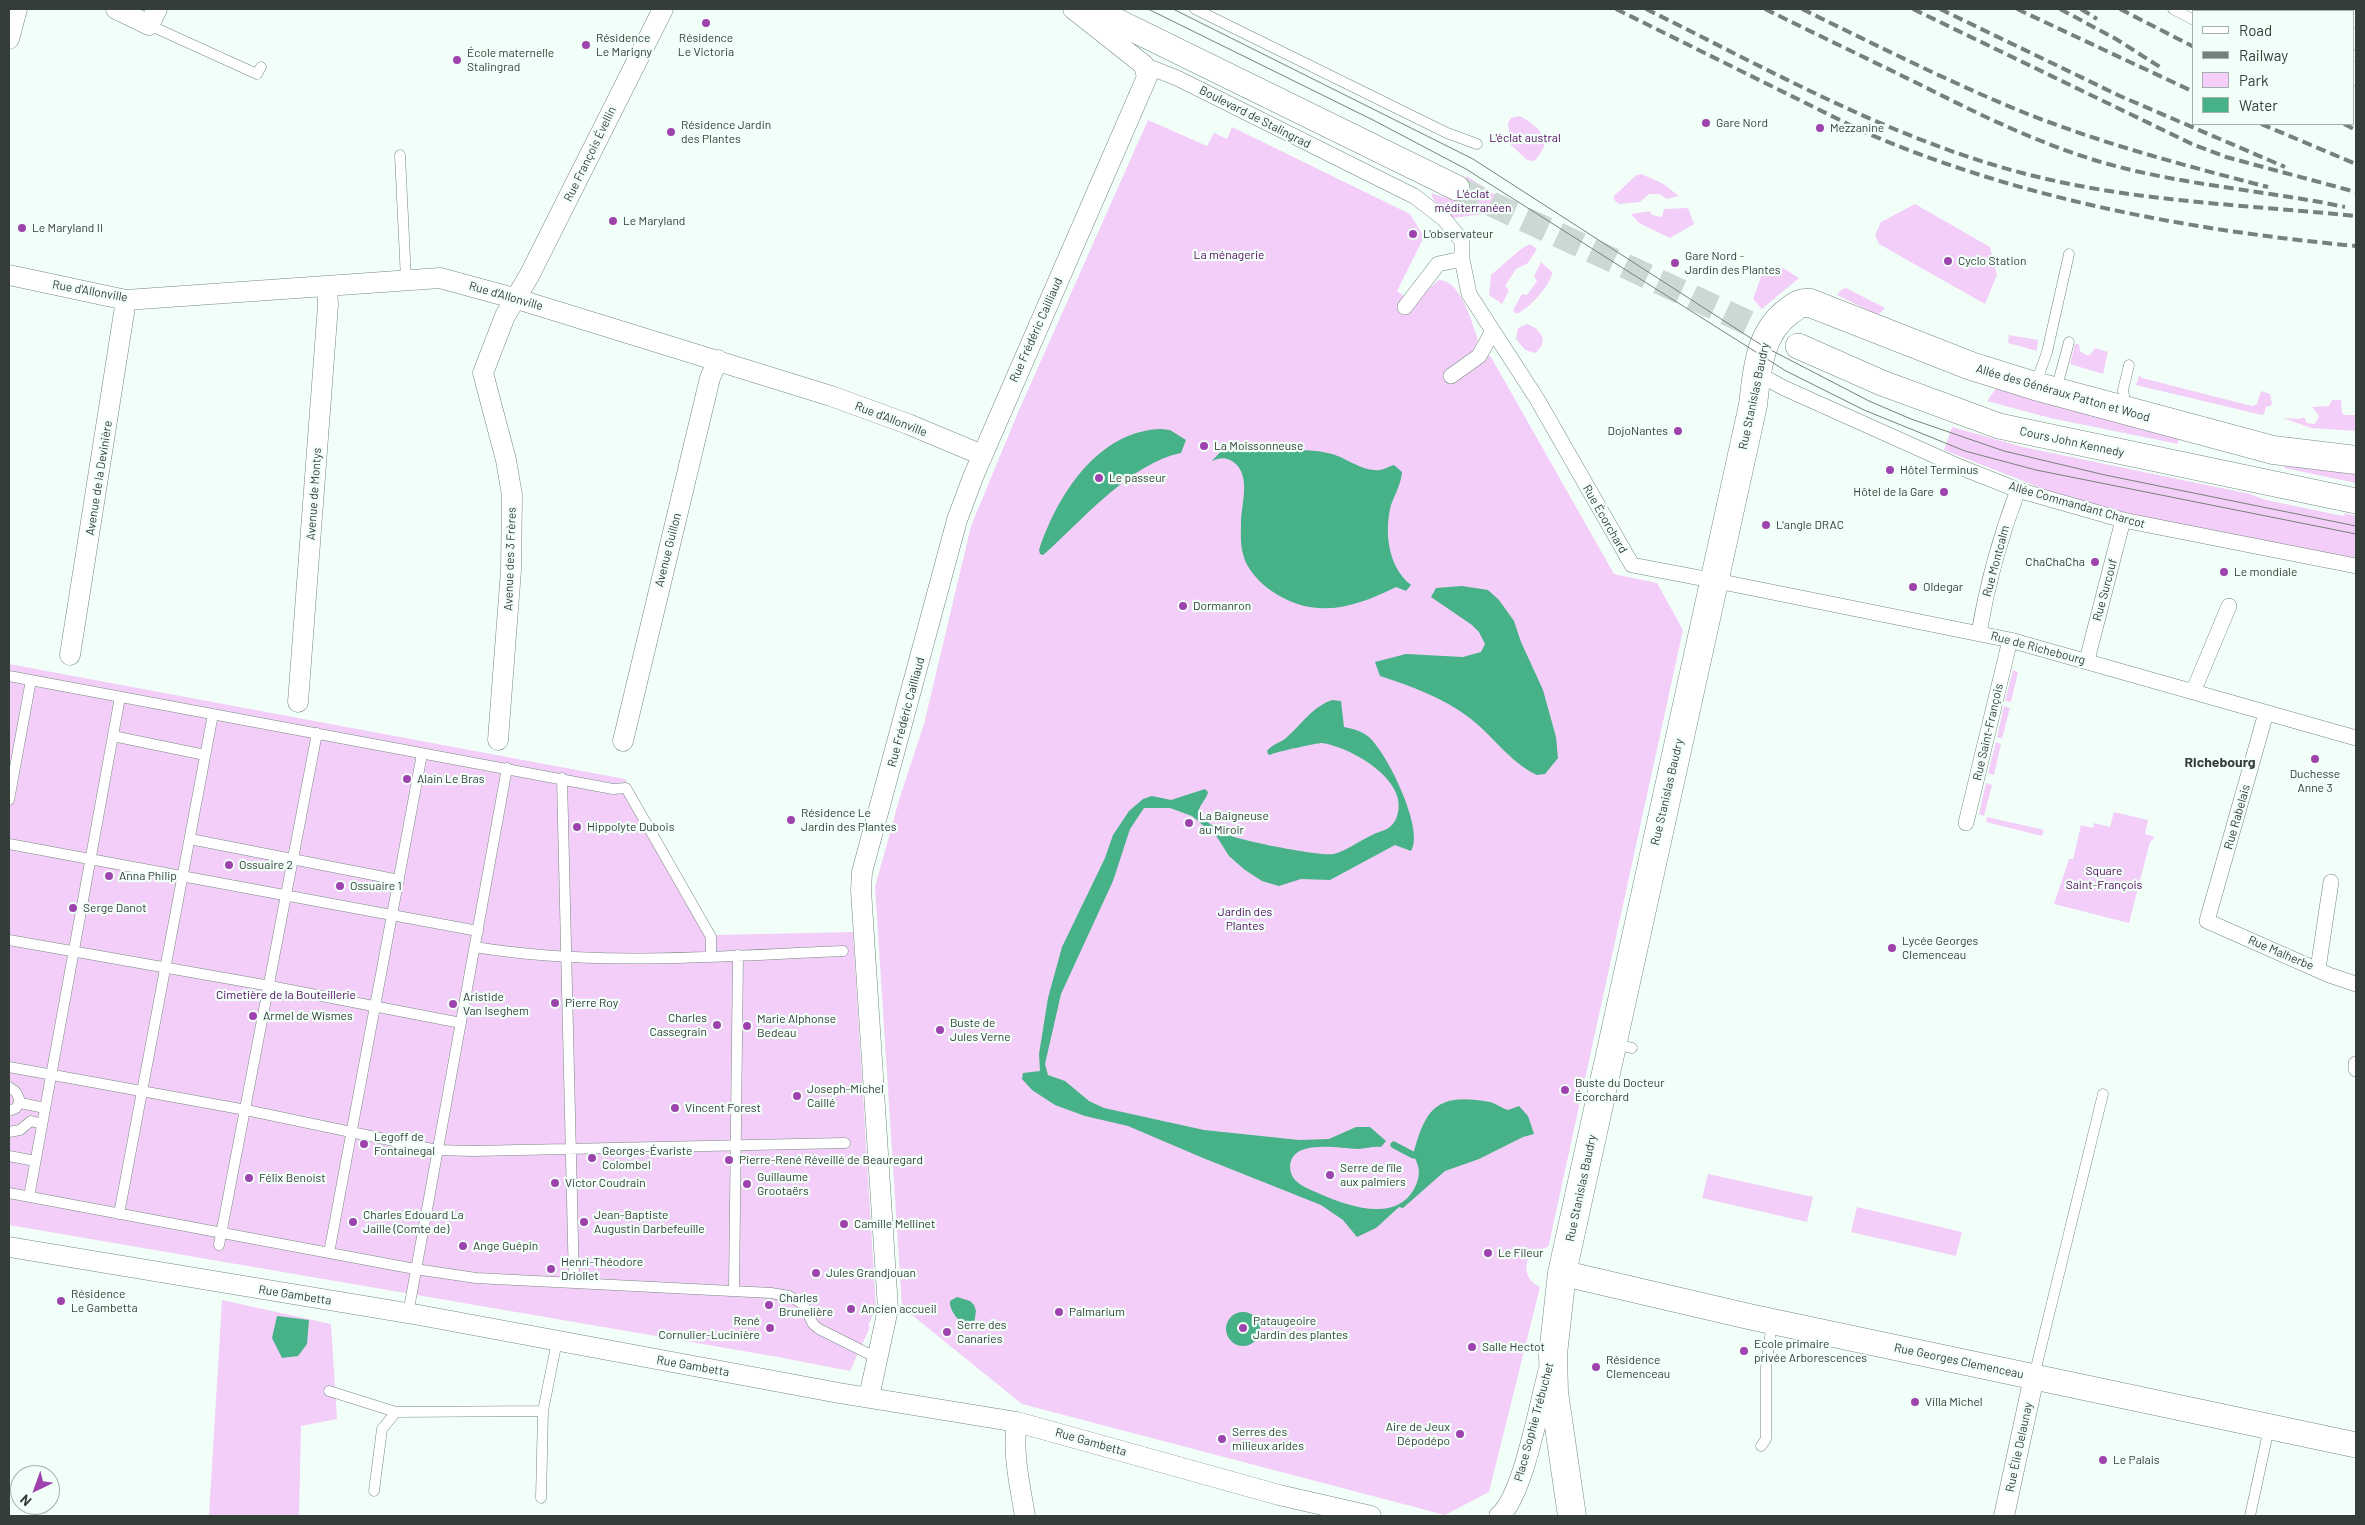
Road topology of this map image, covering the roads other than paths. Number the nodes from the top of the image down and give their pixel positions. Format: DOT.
graph roads {
  1 [pos="17,9"];
  2 [pos="116,9"];
  3 [pos="663,9"];
  4 [pos="1073,9"];
  5 [pos="1092,9"];
  6 [pos="1195,9"];
  7 [pos="2173,9"];
  8 [pos="153,17"];
  9 [pos="2192,19"];
  10 [pos="9,39"];
  11 [pos="1144,65"];
  12 [pos="261,67"];
  13 [pos="1477,144"];
  14 [pos="400,155"];
  15 [pos="1457,188"];
  16 [pos="2069,254"];
  17 [pos="1462,259"];
  18 [pos="9,275"];
  19 [pos="406,280"];
  20 [pos="327,286"];
  21 [pos="517,299"];
  22 [pos="126,300"];
  23 [pos="1405,307"];
  24 [pos="1782,316"];
  25 [pos="1492,331"];
  26 [pos="2069,342"];
  27 [pos="1798,346"];
  28 [pos="718,360"];
  29 [pos="2128,365"];
  30 [pos="1758,374"];
  31 [pos="1451,376"];
  32 [pos="2045,389"];
  33 [pos="2128,412"];
  34 [pos="982,455"];
  35 [pos="2356,460"];
  36 [pos="2018,490"];
  37 [pos="2356,501"];
  38 [pos="2122,520"];
  39 [pos="2356,566"];
  40 [pos="1714,581"];
  41 [pos="2229,606"];
  42 [pos="1979,633"];
  43 [pos="2010,640"];
  44 [pos="70,655"];
  45 [pos="2086,660"];
  46 [pos="9,676"];
  47 [pos="31,680"];
  48 [pos="2193,692"];
  49 [pos="120,697"];
  50 [pos="298,702"];
  51 [pos="2266,713"];
  52 [pos="213,714"];
  53 [pos="318,733"];
  54 [pos="113,736"];
  55 [pos="2356,738"];
  56 [pos="498,740"];
  57 [pos="623,741"];
  58 [pos="205,754"];
  59 [pos="422,754"];
  60 [pos="508,768"];
  61 [pos="562,778"];
  62 [pos="9,800"];
  63 [pos="1966,823"];
  64 [pos="190,839"];
  65 [pos="9,844"];
  66 [pos="90,858"];
  67 [pos="293,859"];
  68 [pos="183,875"];
  69 [pos="398,880"];
  70 [pos="2330,882"];
  71 [pos="287,895"];
  72 [pos="392,914"];
  73 [pos="2207,921"];
  74 [pos="478,930"];
  75 [pos="9,940"];
  76 [pos="475,947"];
  77 [pos="843,951"];
  78 [pos="74,952"];
  79 [pos="711,955"];
  80 [pos="738,955"];
  81 [pos="566,958"];
  82 [pos="165,968"];
  83 [pos="2318,969"];
  84 [pos="2356,984"];
  85 [pos="270,986"];
  86 [pos="375,1006"];
  87 [pos="461,1023"];
  88 [pos="2356,1064"];
  89 [pos="9,1068"];
  90 [pos="2356,1069"];
  91 [pos="51,1075"];
  92 [pos="9,1087"];
  93 [pos="142,1091"];
  94 [pos="2103,1094"];
  95 [pos="20,1103"];
  96 [pos="45,1108"];
  97 [pos="246,1110"];
  98 [pos="9,1111"];
  99 [pos="42,1124"];
  100 [pos="9,1132"];
  101 [pos="352,1132"];
  102 [pos="845,1143"];
  103 [pos="735,1145"];
  104 [pos="572,1149"];
  105 [pos="437,1150"];
  106 [pos="9,1156"];
  107 [pos="35,1161"];
  108 [pos="9,1193"];
  109 [pos="29,1197"];
  110 [pos="120,1214"];
  111 [pos="221,1232"];
  112 [pos="219,1245"];
  113 [pos="9,1247"];
  114 [pos="329,1253"];
  115 [pos="415,1269"];
  116 [pos="1562,1273"];
  117 [pos="574,1283"];
  118 [pos="734,1290"];
  119 [pos="408,1314"];
  120 [pos="1772,1321"];
  121 [pos="557,1341"];
  122 [pos="1553,1354"];
  123 [pos="877,1358"];
  124 [pos="2034,1378"];
  125 [pos="329,1391"];
  126 [pos="869,1397"];
  127 [pos="543,1411"];
  128 [pos="396,1412"];
  129 [pos="1017,1422"];
  130 [pos="2269,1428"];
  131 [pos="2356,1445"];
  132 [pos="1761,1446"];
  133 [pos="374,1491"];
  134 [pos="540,1498"];
  135 [pos="1025,1516"];
  136 [pos="1371,1516"];
  137 [pos="1499,1516"];
  138 [pos="1572,1516"];
  139 [pos="2004,1516"];
  140 [pos="2250,1516"];
  1 -- 10 [label="street"];
  2 -- 8 [label="street"];
  3 -- 21 [label="street, Rue François Évellin"];
  4 -- 11 [label="street, Boulevard de Stalingrad"];
  5 -- 15 [label="street, Boulevard de Stalingrad"];
  6 -- 13 [label="lane"];
  7 -- 9 [label="lane"];
  8 -- 12 [label="lane"];
  11 -- 17 [label="street, Boulevard de Stalingrad"];
  11 -- 34 [label="street, Rue Frédéric Cailliaud"];
  14 -- 19 [label="lane"];
  16 -- 32 [label="lane"];
  17 -- 23 [label="street"];
  17 -- 25 [label="street, Boulevard de Stalingrad"];
  18 -- 22 [label="street, Rue d'Allonville"];
  19 -- 20 [label="street, Rue d'Allonville"];
  19 -- 21 [label="street, Rue d'Allonville"];
  20 -- 22 [label="street, Rue d'Allonville"];
  20 -- 50 [label="street, Avenue de Montys"];
  21 -- 28 [label="street, Rue d'Allonville"];
  21 -- 56 [label="street, Avenue des 3 Frères"];
  22 -- 44 [label="street, Avenue de la Devinière"];
  24 -- 30 [label="main road, Rue Stanislas Baudry"];
  24 -- 32 [label="main road, Allée des Généraux Patton et Wood"];
  25 -- 31 [label="street"];
  25 -- 40 [label="street, Rue Écorchard"];
  26 -- 32 [label="lane"];
  27 -- 37 [label="street, Cours John Kennedy"];
  28 -- 34 [label="street, Rue d'Allonville"];
  28 -- 57 [label="street, Avenue Guillon"];
  29 -- 33 [label="lane"];
  30 -- 36 [label="street, Allée Commandant Charcot"];
  30 -- 40 [label="main road, Rue Stanislas Baudry"];
  32 -- 33 [label="main road, Allée des Généraux Patton et Wood"];
  33 -- 35 [label="main road, Allée des Généraux Patton et Wood"];
  34 -- 123 [label="street, Rue Frédéric Cailliaud"];
  36 -- 38 [label="street, Allée Commandant Charcot"];
  36 -- 42 [label="street, Rue Montcalm"];
  38 -- 39 [label="street, Allée Commandant Charcot"];
  38 -- 45 [label="street, Rue Surcouf"];
  40 -- 42 [label="street, Rue de Richebourg"];
  40 -- 116 [label="main road, Rue Stanislas Baudry"];
  41 -- 48 [label="street"];
  42 -- 43 [label="street, Rue de Richebourg"];
  43 -- 45 [label="street, Rue de Richebourg"];
  43 -- 63 [label="street, Rue Saint-François"];
  45 -- 48 [label="street, Rue de Richebourg"];
  46 -- 47 [label="lane"];
  47 -- 49 [label="lane"];
  47 -- 62 [label="lane"];
  48 -- 51 [label="street, Rue de Richebourg"];
  49 -- 52 [label="lane"];
  49 -- 54 [label="lane"];
  51 -- 55 [label="street, Rue de Richebourg"];
  51 -- 73 [label="street, Rue Rabelais"];
  52 -- 53 [label="lane"];
  52 -- 58 [label="lane"];
  53 -- 59 [label="lane"];
  53 -- 67 [label="lane"];
  54 -- 58 [label="lane"];
  54 -- 66 [label="lane"];
  58 -- 64 [label="lane"];
  59 -- 60 [label="lane"];
  59 -- 69 [label="lane"];
  60 -- 61 [label="lane"];
  60 -- 74 [label="lane"];
  61 -- 79 [label="lane"];
  61 -- 81 [label="lane"];
  64 -- 67 [label="lane"];
  64 -- 68 [label="lane"];
  65 -- 66 [label="lane"];
  66 -- 68 [label="lane"];
  66 -- 78 [label="lane"];
  67 -- 69 [label="lane"];
  67 -- 71 [label="lane"];
  68 -- 71 [label="lane"];
  68 -- 82 [label="lane"];
  69 -- 72 [label="lane"];
  70 -- 83 [label="street"];
  71 -- 72 [label="lane"];
  71 -- 85 [label="lane"];
  72 -- 74 [label="lane"];
  72 -- 86 [label="lane"];
  73 -- 83 [label="street, Rue Malherbe"];
  74 -- 76 [label="lane"];
  75 -- 78 [label="lane"];
  76 -- 81 [label="lane"];
  76 -- 87 [label="lane"];
  77 -- 80 [label="lane"];
  78 -- 82 [label="lane"];
  78 -- 91 [label="lane"];
  79 -- 80 [label="lane"];
  79 -- 81 [label="lane"];
  80 -- 103 [label="lane"];
  81 -- 104 [label="lane"];
  82 -- 85 [label="lane"];
  82 -- 93 [label="lane"];
  83 -- 84 [label="street, Rue Malherbe"];
  85 -- 86 [label="lane"];
  85 -- 97 [label="lane"];
  86 -- 87 [label="lane"];
  86 -- 101 [label="lane"];
  87 -- 105 [label="lane"];
  88 -- 90 [label="street"];
  89 -- 91 [label="lane"];
  91 -- 93 [label="lane"];
  91 -- 96 [label="lane"];
  92 -- 95 [label="lane"];
  93 -- 97 [label="lane"];
  93 -- 110 [label="lane"];
  94 -- 124 [label="lane"];
  95 -- 96 [label="lane"];
  95 -- 98 [label="lane"];
  96 -- 99 [label="lane"];
  97 -- 101 [label="lane"];
  97 -- 111 [label="lane"];
  99 -- 100 [label="lane"];
  99 -- 107 [label="lane"];
  101 -- 105 [label="lane"];
  101 -- 114 [label="lane"];
  102 -- 103 [label="lane"];
  103 -- 104 [label="lane"];
  103 -- 118 [label="lane"];
  104 -- 105 [label="lane"];
  104 -- 117 [label="lane"];
  105 -- 115 [label="lane"];
  106 -- 107 [label="lane"];
  107 -- 109 [label="lane"];
  108 -- 109 [label="lane"];
  109 -- 110 [label="lane"];
  110 -- 111 [label="lane"];
  111 -- 112 [label="lane"];
  111 -- 114 [label="lane"];
  113 -- 119 [label="street, Rue Gambetta"];
  114 -- 115 [label="lane"];
  115 -- 117 [label="lane"];
  115 -- 119 [label="lane"];
  116 -- 120 [label="street, Rue Georges Clemenceau"];
  116 -- 122 [label="main road, Place Sophie Trébuchet"];
  117 -- 118 [label="lane"];
  118 -- 123 [label="lane"];
  119 -- 121 [label="street, Rue Gambetta"];
  120 -- 124 [label="street, Rue Georges Clemenceau"];
  120 -- 132 [label="lane"];
  121 -- 126 [label="street, Rue Gambetta"];
  121 -- 127 [label="lane"];
  122 -- 137 [label="street, Place Sophie Trébuchet"];
  122 -- 138 [label="main road, Place Sophie Trébuchet"];
  123 -- 126 [label="street, Rue Frédéric Cailliaud"];
  124 -- 130 [label="street, Rue Georges Clemenceau"];
  124 -- 139 [label="street, Rue Élie Delaunay"];
  125 -- 128 [label="lane"];
  126 -- 129 [label="street, Rue Gambetta"];
  127 -- 128 [label="lane"];
  127 -- 134 [label="lane"];
  128 -- 133 [label="lane"];
  129 -- 135 [label="street"];
  129 -- 136 [label="street, Rue Gambetta"];
  130 -- 131 [label="street, Rue Georges Clemenceau"];
  130 -- 140 [label="lane"];
}
